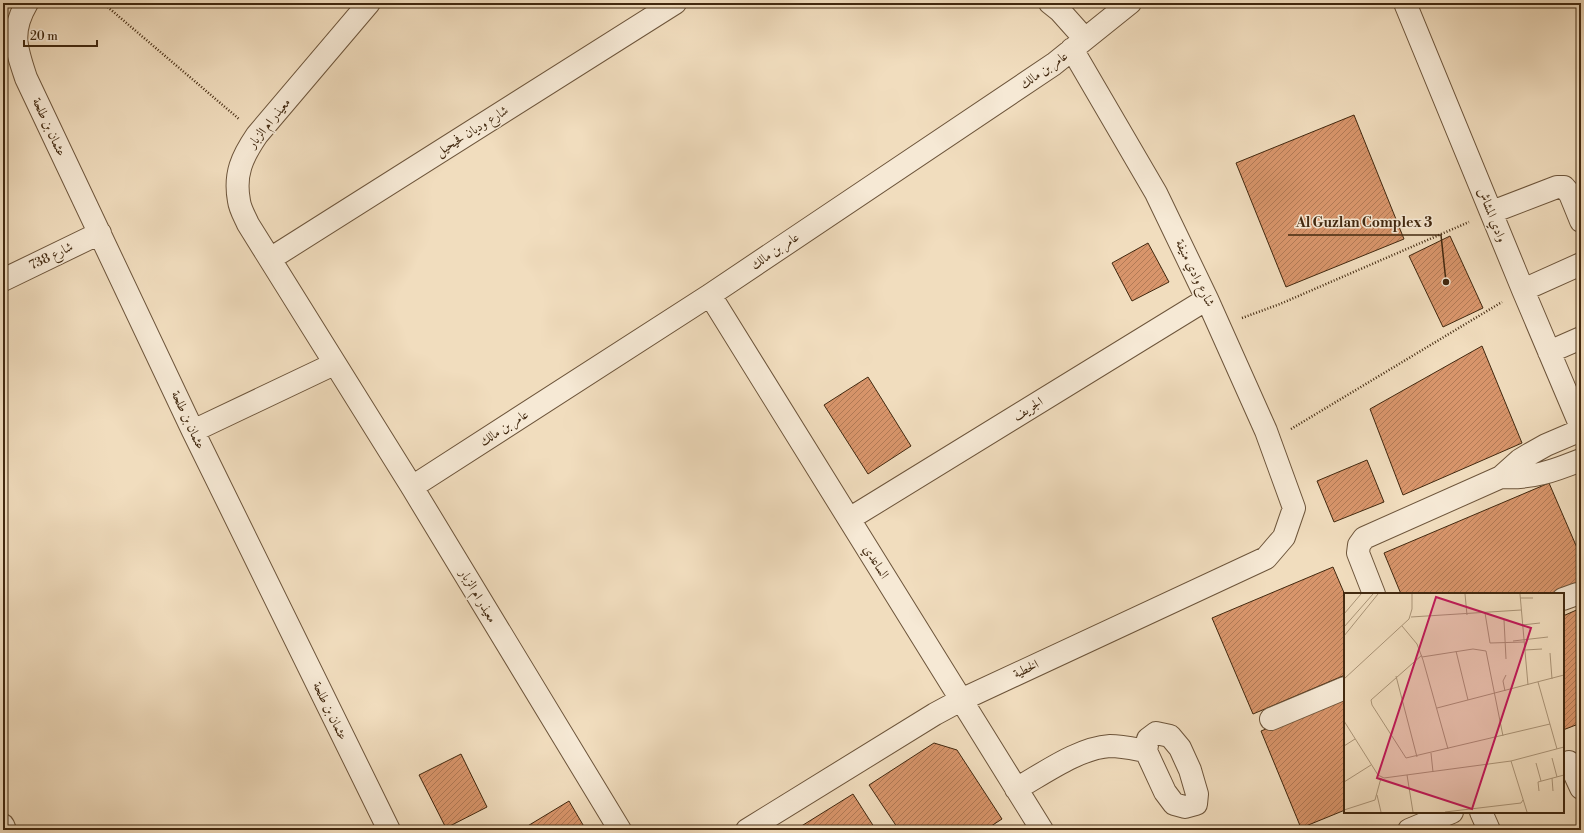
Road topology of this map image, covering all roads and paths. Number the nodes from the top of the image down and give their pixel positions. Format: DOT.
graph roads {
  1 [pos="27,3"];
  2 [pos="103,3"];
  3 [pos="369,3"];
  4 [pos="675,3"];
  5 [pos="1050,3"];
  6 [pos="1130,3"];
  7 [pos="1405,3"];
  8 [pos="9,33"];
  9 [pos="1079,44"];
  10 [pos="257,135"];
  11 [pos="1492,212"];
  12 [pos="1581,221"];
  13 [pos="100,233"];
  14 [pos="270,259"];
  15 [pos="1581,264"];
  16 [pos="3,280"];
  17 [pos="1523,290"];
  18 [pos="710,295"];
  19 [pos="1207,299"];
  20 [pos="1220,326"];
  21 [pos="1581,338"];
  22 [pos="1549,352"];
  23 [pos="334,364"];
  24 [pos="1573,384"];
  25 [pos="1580,424"];
  26 [pos="193,431"];
  27 [pos="1270,442"];
  28 [pos="1581,460"];
  29 [pos="1501,477"];
  30 [pos="412,487"];
  31 [pos="1294,508"];
  32 [pos="849,519"];
  33 [pos="1374,593"];
  34 [pos="1344,688"];
  35 [pos="961,700"];
  36 [pos="1271,719"];
  37 [pos="1146,751"];
  38 [pos="1575,761"];
  39 [pos="1581,788"];
  40 [pos="1016,789"];
  41 [pos="1450,813"];
  42 [pos="1481,813"];
  43 [pos="3,825"];
  44 [pos="6,830"];
  45 [pos="388,830"];
  46 [pos="620,830"];
  47 [pos="747,830"];
  48 [pos="1042,830"];
  49 [pos="1409,830"];
  50 [pos="1489,830"];
  1 -- 8 [label="street, عثمان بن طلحة"];
  2 -- 10 [label="path"];
  3 -- 10 [label="street, معيذر ام الزبار"];
  4 -- 14 [label="street, شارع وديان فحيحيل"];
  5 -- 9 [label="street"];
  6 -- 9 [label="street, عامر بن مالك"];
  7 -- 11 [label="street, وادي المشاش"];
  8 -- 13 [label="street, عثمان بن طلحة"];
  9 -- 18 [label="street, عامر بن مالك"];
  9 -- 19 [label="street, شارع وادي منيفة"];
  10 -- 14 [label="street, معيذر ام الزبار"];
  11 -- 12 [label="street"];
  11 -- 17 [label="street, وادي المشاش"];
  11 -- 20 [label="path"];
  13 -- 16 [label="street, شارع 738"];
  13 -- 26 [label="street, عثمان بن طلحة"];
  14 -- 23 [label="street, معيذر ام الزبار"];
  15 -- 17 [label="street"];
  17 -- 22 [label="street, وادي المشاش"];
  17 -- 27 [label="path"];
  18 -- 30 [label="street, عامر بن مالك"];
  18 -- 32 [label="street, الساعدي"];
  19 -- 20 [label="street, شارع وادي منيفة"];
  19 -- 32 [label="street, الجريف"];
  20 -- 27 [label="street, شارع وادي منيفة"];
  21 -- 22 [label="street"];
  22 -- 24 [label="street, وادي المشاش"];
  23 -- 26 [label="street"];
  23 -- 30 [label="street, معيذر ام الزبار"];
  24 -- 25 [label="street, وادي المشاش"];
  25 -- 29 [label="street"];
  26 -- 45 [label="street, عثمان بن طلحة"];
  27 -- 31 [label="street, شارع وادي منيفة"];
  28 -- 29 [label="street"];
  29 -- 33 [label="street"];
  30 -- 46 [label="street, معيذر ام الزبار"];
  31 -- 35 [label="street, الخطية"];
  32 -- 35 [label="street, الساعدي"];
  34 -- 36 [label="street"];
  35 -- 40 [label="street, الساعدي"];
  35 -- 47 [label="street, الخطية"];
  37 -- 40 [label="street"];
  38 -- 39 [label="street"];
  40 -- 48 [label="street, الساعدي"];
  41 -- 49 [label="street"];
  42 -- 50 [label="street"];
  43 -- 44 [label="street"];
}
